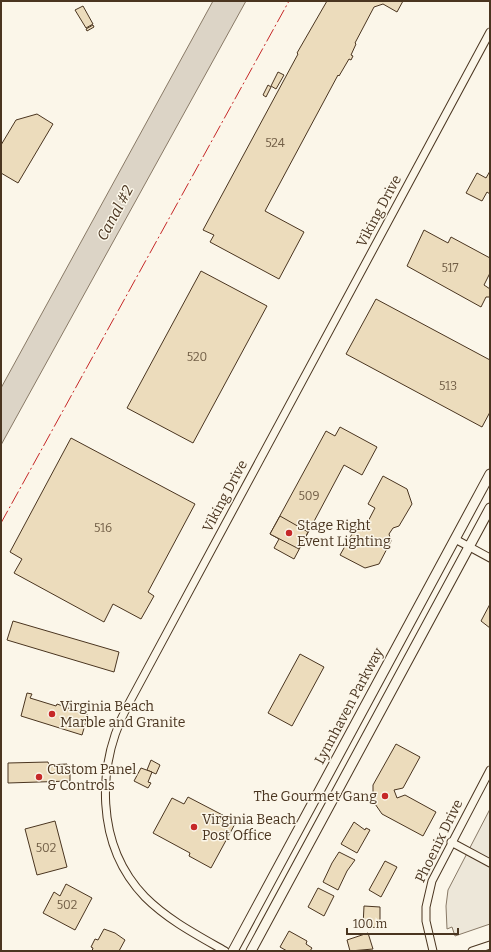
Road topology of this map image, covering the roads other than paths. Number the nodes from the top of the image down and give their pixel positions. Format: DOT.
graph roads {
  1 [pos="490,32"];
  2 [pos="490,474"];
  3 [pos="490,508"];
  4 [pos="455,539"];
  5 [pos="469,546"];
  6 [pos="490,558"];
  7 [pos="490,770"];
  8 [pos="451,842"];
  9 [pos="490,863"];
  10 [pos="490,945"];
  11 [pos="225,951"];
  12 [pos="233,951"];
  13 [pos="251,951"];
  14 [pos="433,951"];
  15 [pos="472,951"];
  1 -- 11 [label="street, Viking Drive"];
  2 -- 4 [label="main road, Lynnhaven Parkway"];
  3 -- 5 [label="main road"];
  4 -- 5 [label="street"];
  4 -- 12 [label="main road, Lynnhaven Parkway"];
  5 -- 6 [label="street"];
  5 -- 13 [label="main road"];
  7 -- 8 [label="street, Phoenix Drive"];
  8 -- 9 [label="street"];
  8 -- 14 [label="street, Phoenix Drive"];
  10 -- 15 [label="street"];
}
